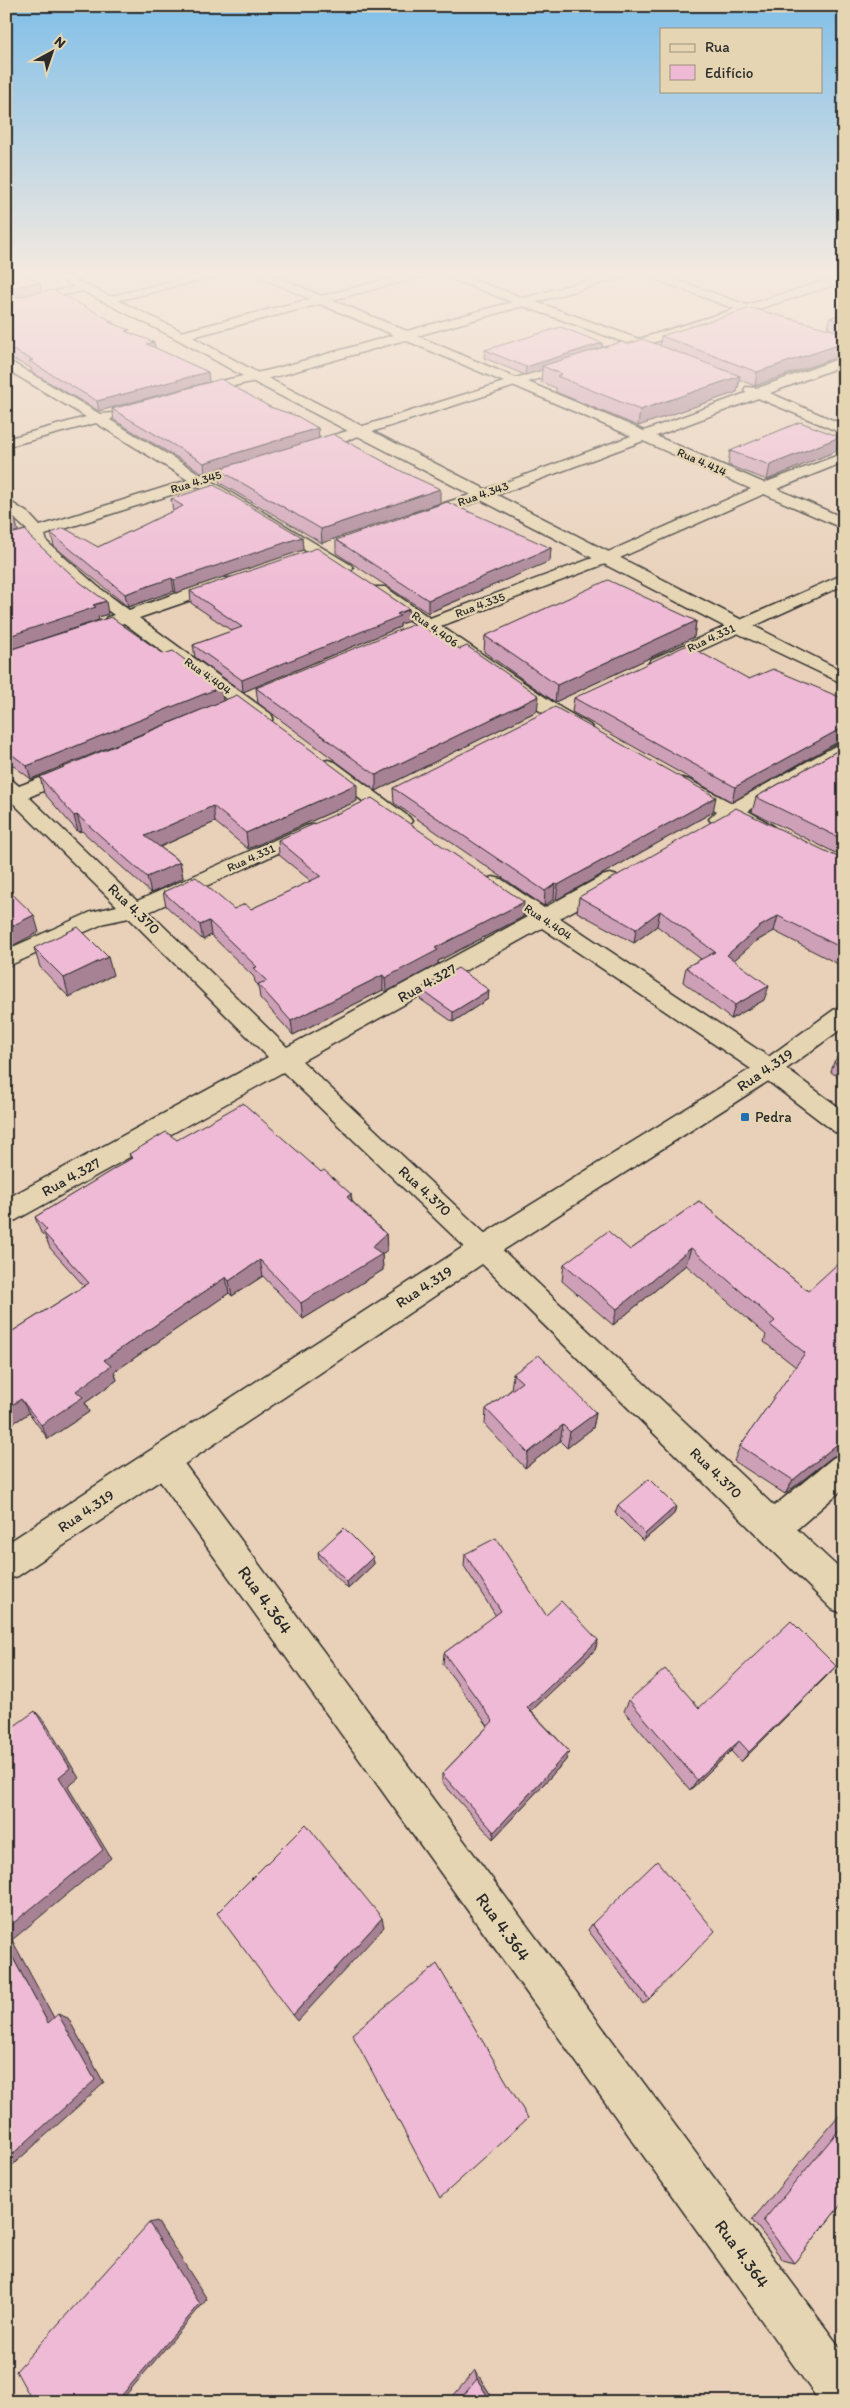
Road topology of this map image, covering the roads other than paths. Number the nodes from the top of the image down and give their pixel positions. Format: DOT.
graph roads {
  1 [pos="41,384"];
  2 [pos="225,384"];
  3 [pos="269,384"];
  4 [pos="515,384"];
  5 [pos="516,384"];
  6 [pos="785,384"];
  7 [pos="742,387"];
  8 [pos="760,394"];
  9 [pos="178,396"];
  10 [pos="116,414"];
  11 [pos="98,419"];
  12 [pos="844,430"];
  13 [pos="361,432"];
  14 [pos="644,436"];
  15 [pos="6,444"];
  16 [pos="286,455"];
  17 [pos="844,457"];
  18 [pos="230,472"];
  19 [pos="203,480"];
  20 [pos="763,489"];
  21 [pos="484,495"];
  22 [pos="6,504"];
  23 [pos="404,521"];
  24 [pos="844,524"];
  25 [pos="37,532"];
  26 [pos="6,542"];
  27 [pos="335,544"];
  28 [pos="318,550"];
  29 [pos="299,557"];
  30 [pos="607,558"];
  31 [pos="244,576"];
  32 [pos="844,578"];
  33 [pos="125,617"];
  34 [pos="428,624"];
  35 [pos="736,626"];
  36 [pos="98,627"];
  37 [pos="402,635"];
  38 [pos="641,671"];
  39 [pos="844,679"];
  40 [pos="251,697"];
  41 [pos="221,710"];
  42 [pos="281,731"];
  43 [pos="596,736"];
  44 [pos="844,749"];
  45 [pos="312,754"];
  46 [pos="88,765"];
  47 [pos="664,774"];
  48 [pos="10,793"];
  49 [pos="731,812"];
  50 [pos="330,822"];
  51 [pos="415,830"];
  52 [pos="697,832"];
  53 [pos="783,838"];
  54 [pos="629,871"];
  55 [pos="479,875"];
  56 [pos="135,910"];
  57 [pos="544,919"];
  58 [pos="6,959"];
  59 [pos="844,1016"];
  60 [pos="286,1060"];
  61 [pos="769,1069"];
  62 [pos="844,1125"];
  63 [pos="6,1212"];
  64 [pos="484,1248"];
  65 [pos="163,1460"];
  66 [pos="844,1468"];
  67 [pos="773,1528"];
  68 [pos="6,1564"];
  69 [pos="844,1597"];
  70 [pos="844,2394"];
  1 -- 11 [label="street, Rua 4.406"];
  2 -- 9 [label="street"];
  3 -- 13 [label="street"];
  4 -- 13 [label="street"];
  5 -- 14 [label="street, Rua 4.414"];
  6 -- 8 [label="street, Rua 4.343"];
  7 -- 8 [label="street"];
  8 -- 12 [label="street"];
  8 -- 14 [label="street, Rua 4.343"];
  10 -- 11 [label="street"];
  11 -- 15 [label="street"];
  11 -- 19 [label="street, Rua 4.406"];
  13 -- 16 [label="street"];
  13 -- 21 [label="street"];
  14 -- 20 [label="street, Rua 4.414"];
  14 -- 21 [label="street, Rua 4.343"];
  17 -- 20 [label="street, Rua 4.335"];
  18 -- 19 [label="street, Rua 4.345"];
  19 -- 25 [label="street, Rua 4.345"];
  19 -- 28 [label="street, Rua 4.406"];
  20 -- 24 [label="street, Rua 4.414"];
  20 -- 30 [label="street, Rua 4.335"];
  21 -- 23 [label="street, Rua 4.343"];
  21 -- 30 [label="street"];
  22 -- 25 [label="street, Rua 4.404"];
  25 -- 26 [label="street, Rua 4.345"];
  25 -- 33 [label="street, Rua 4.404"];
  27 -- 28 [label="street"];
  28 -- 29 [label="street"];
  28 -- 34 [label="street, Rua 4.406"];
  30 -- 34 [label="street, Rua 4.335"];
  30 -- 35 [label="street"];
  31 -- 33 [label="street"];
  32 -- 35 [label="street, Rua 4.331"];
  33 -- 36 [label="street"];
  33 -- 40 [label="street, Rua 4.404"];
  34 -- 37 [label="street, Rua 4.335"];
  34 -- 43 [label="street, Rua 4.406"];
  35 -- 38 [label="street, Rua 4.331"];
  35 -- 39 [label="street"];
  40 -- 41 [label="street"];
  40 -- 42 [label="street, Rua 4.404"];
  44 -- 49 [label="street"];
  45 -- 51 [label="street"];
  46 -- 48 [label="street"];
  47 -- 49 [label="street"];
  48 -- 56 [label="street, Rua 4.370"];
  49 -- 52 [label="street"];
  49 -- 53 [label="street"];
  50 -- 56 [label="street, Rua 4.331"];
  54 -- 57 [label="street, Rua 4.327"];
  55 -- 57 [label="street, Rua 4.404"];
  56 -- 58 [label="street, Rua 4.331"];
  56 -- 60 [label="street, Rua 4.370"];
  57 -- 60 [label="street, Rua 4.327"];
  57 -- 61 [label="street, Rua 4.404"];
  59 -- 61 [label="street, Rua 4.319"];
  60 -- 63 [label="street, Rua 4.327"];
  60 -- 64 [label="street, Rua 4.370"];
  61 -- 62 [label="street, Rua 4.404"];
  61 -- 64 [label="street, Rua 4.319"];
  64 -- 65 [label="street, Rua 4.319"];
  64 -- 67 [label="street, Rua 4.370"];
  65 -- 68 [label="street, Rua 4.319"];
  65 -- 70 [label="street, Rua 4.364"];
  66 -- 67 [label="street"];
  67 -- 69 [label="street, Rua 4.370"];
}
